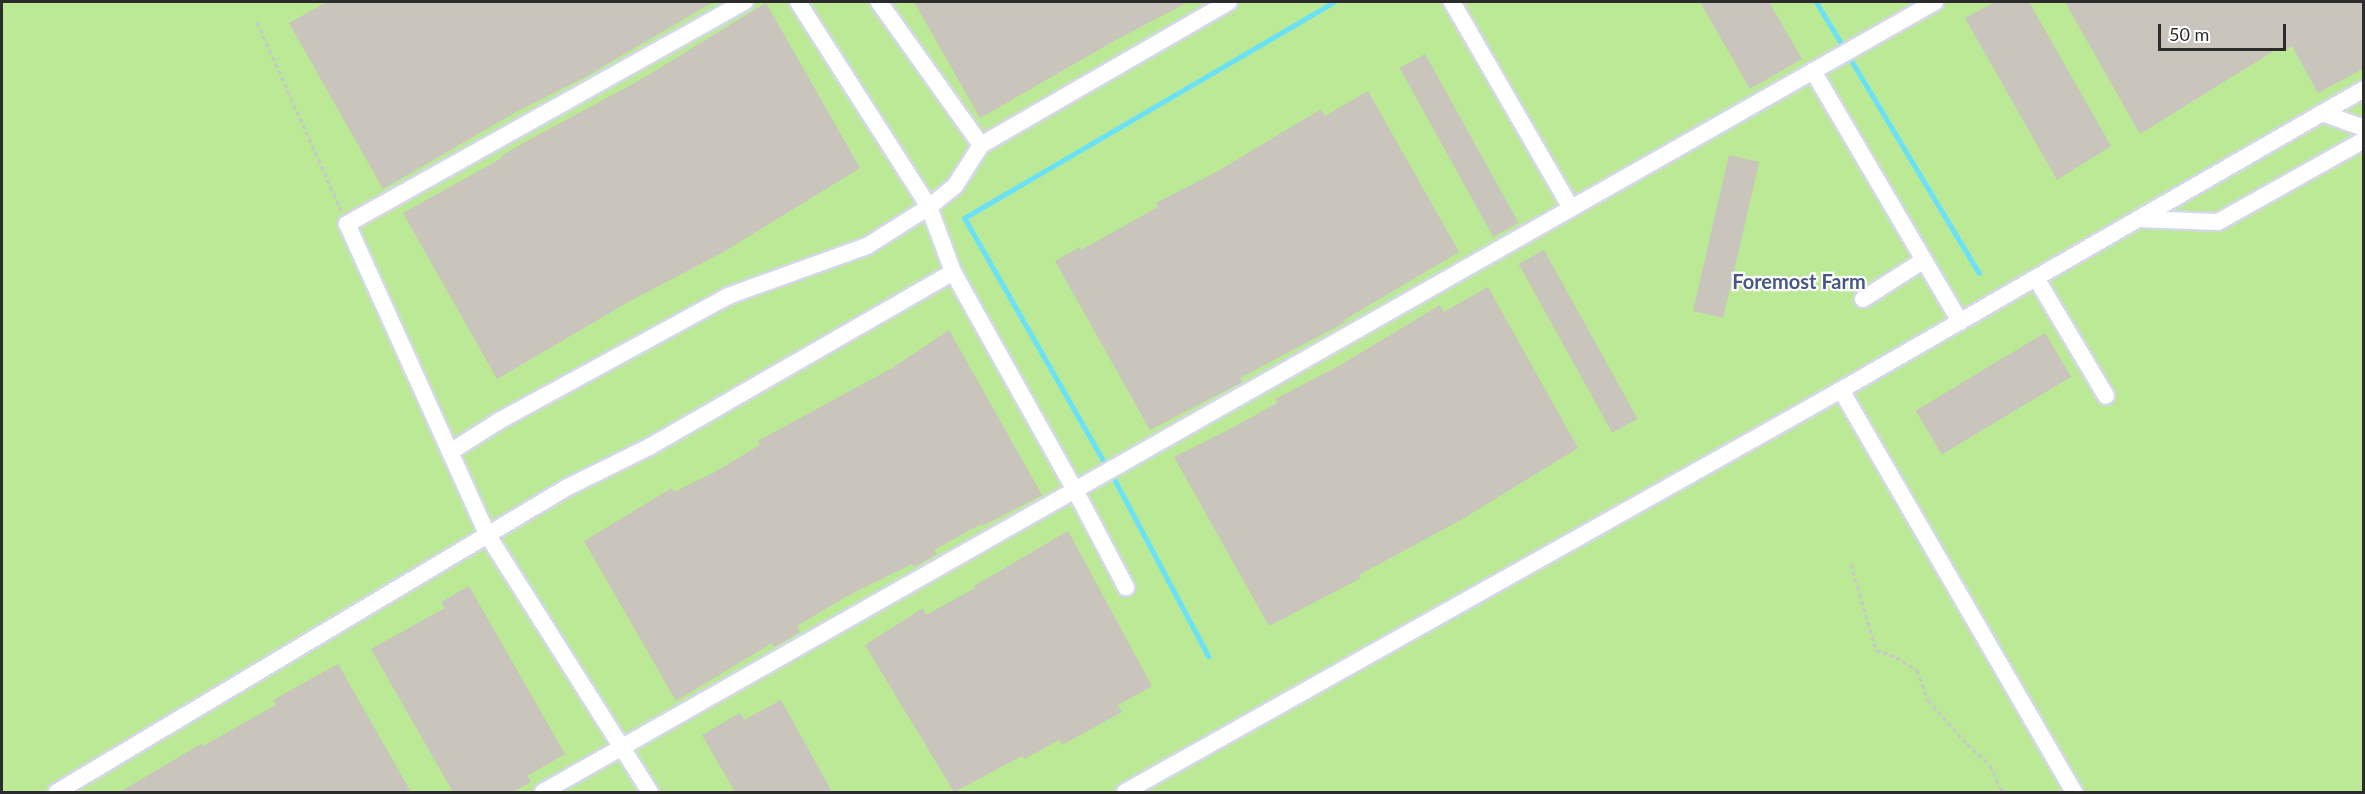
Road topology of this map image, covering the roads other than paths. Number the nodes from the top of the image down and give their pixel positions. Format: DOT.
graph roads {
  1 [pos="745,2"];
  2 [pos="798,2"];
  3 [pos="879,2"];
  4 [pos="1229,2"];
  5 [pos="1452,2"];
  6 [pos="1935,2"];
  7 [pos="1813,71"];
  8 [pos="2364,89"];
  9 [pos="2322,113"];
  10 [pos="2364,128"];
  11 [pos="2364,140"];
  12 [pos="981,145"];
  13 [pos="929,207"];
  14 [pos="1571,208"];
  15 [pos="2139,219"];
  16 [pos="1924,260"];
  17 [pos="952,272"];
  18 [pos="2036,278"];
  19 [pos="1863,299"];
  20 [pos="1960,322"];
  21 [pos="1841,390"];
  22 [pos="2106,396"];
  23 [pos="450,452"];
  24 [pos="1075,490"];
  25 [pos="488,536"];
  26 [pos="1126,587"];
  27 [pos="623,748"];
  28 [pos="57,792"];
  29 [pos="543,792"];
  30 [pos="650,792"];
  31 [pos="1125,792"];
  32 [pos="2074,792"];
  1 -- 23 [label="lane"];
  2 -- 13 [label="lane"];
  3 -- 12 [label="lane"];
  4 -- 12 [label="lane"];
  5 -- 14 [label="lane"];
  6 -- 7 [label="lane"];
  7 -- 14 [label="lane"];
  7 -- 16 [label="lane"];
  8 -- 9 [label="lane"];
  9 -- 10 [label="lane"];
  9 -- 15 [label="lane"];
  11 -- 15 [label="lane"];
  12 -- 13 [label="lane"];
  13 -- 17 [label="lane"];
  13 -- 23 [label="lane"];
  14 -- 24 [label="lane"];
  15 -- 18 [label="lane"];
  16 -- 19 [label="lane"];
  16 -- 20 [label="lane"];
  17 -- 24 [label="lane"];
  17 -- 25 [label="lane"];
  18 -- 20 [label="lane"];
  18 -- 22 [label="lane"];
  20 -- 21 [label="lane"];
  21 -- 31 [label="lane"];
  21 -- 32 [label="lane"];
  23 -- 25 [label="lane"];
  24 -- 26 [label="lane"];
  24 -- 27 [label="lane"];
  25 -- 27 [label="lane"];
  25 -- 28 [label="lane"];
  27 -- 29 [label="lane"];
  27 -- 30 [label="lane"];
}
